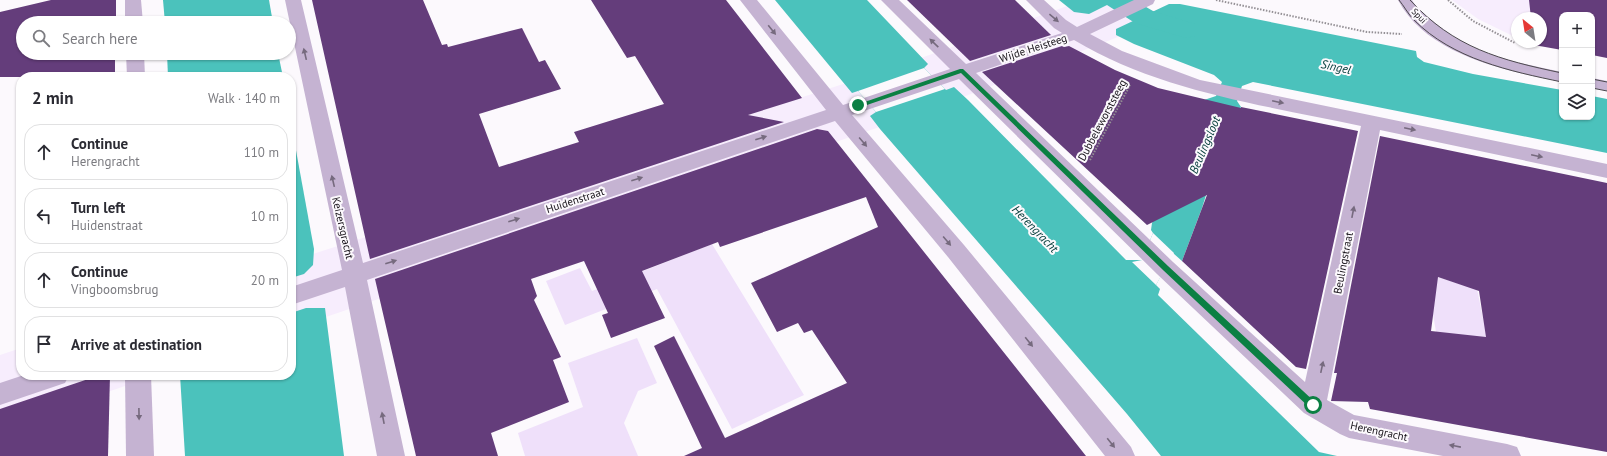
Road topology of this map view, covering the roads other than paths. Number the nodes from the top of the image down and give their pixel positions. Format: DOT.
graph roads {
  1 [pos="133,0"];
  2 [pos="293,0"];
  3 [pos="748,0"];
  4 [pos="889,0"];
  5 [pos="1034,0"];
  6 [pos="1147,0"];
  7 [pos="1405,0"];
  8 [pos="134,16"];
  9 [pos="1075,34"];
  10 [pos="135,60"];
  11 [pos="962,71"];
  12 [pos="136,72"];
  13 [pos="1559,76"];
  14 [pos="1595,84"];
  15 [pos="1607,86"];
  16 [pos="848,109"];
  17 [pos="1372,121"];
  18 [pos="1607,171"];
  19 [pos="354,274"];
  20 [pos="296,294"];
  21 [pos="41,380"];
  22 [pos="138,380"];
  23 [pos="0,394"];
  24 [pos="1313,405"];
  25 [pos="140,456"];
  26 [pos="391,456"];
  27 [pos="1121,456"];
  28 [pos="1507,456"];
  1 -- 8 [label="street"];
  19 -- 2 [label="street, Keizersgracht, one-way"];
  3 -- 16 [label="street, one-way"];
  11 -- 4 [label="street, Herengracht, one-way"];
  5 -- 9 [label="street, one-way"];
  6 -- 9 [label="street, Wijde Heisteeg"];
  7 -- 13 [label="lane, Spui"];
  9 -- 11 [label="street, Wijde Heisteeg"];
  9 -- 17 [label="street, one-way"];
  10 -- 12 [label="street"];
  11 -- 16 [label="street, Huidenstraat"];
  11 -- 24 [label="street, Herengracht"];
  14 -- 15 [label="lane"];
  19 -- 16 [label="street, Huidenstraat, one-way"];
  16 -- 27 [label="street, one-way"];
  17 -- 18 [label="street, one-way"];
  24 -- 17 [label="street, Beulingstraat, one-way"];
  19 -- 20 [label="street, Huidenstraat"];
  26 -- 19 [label="street, Keizersgracht, one-way"];
  21 -- 23 [label="street"];
  22 -- 25 [label="street, one-way"];
  28 -- 24 [label="street, Herengracht, one-way"];
}
